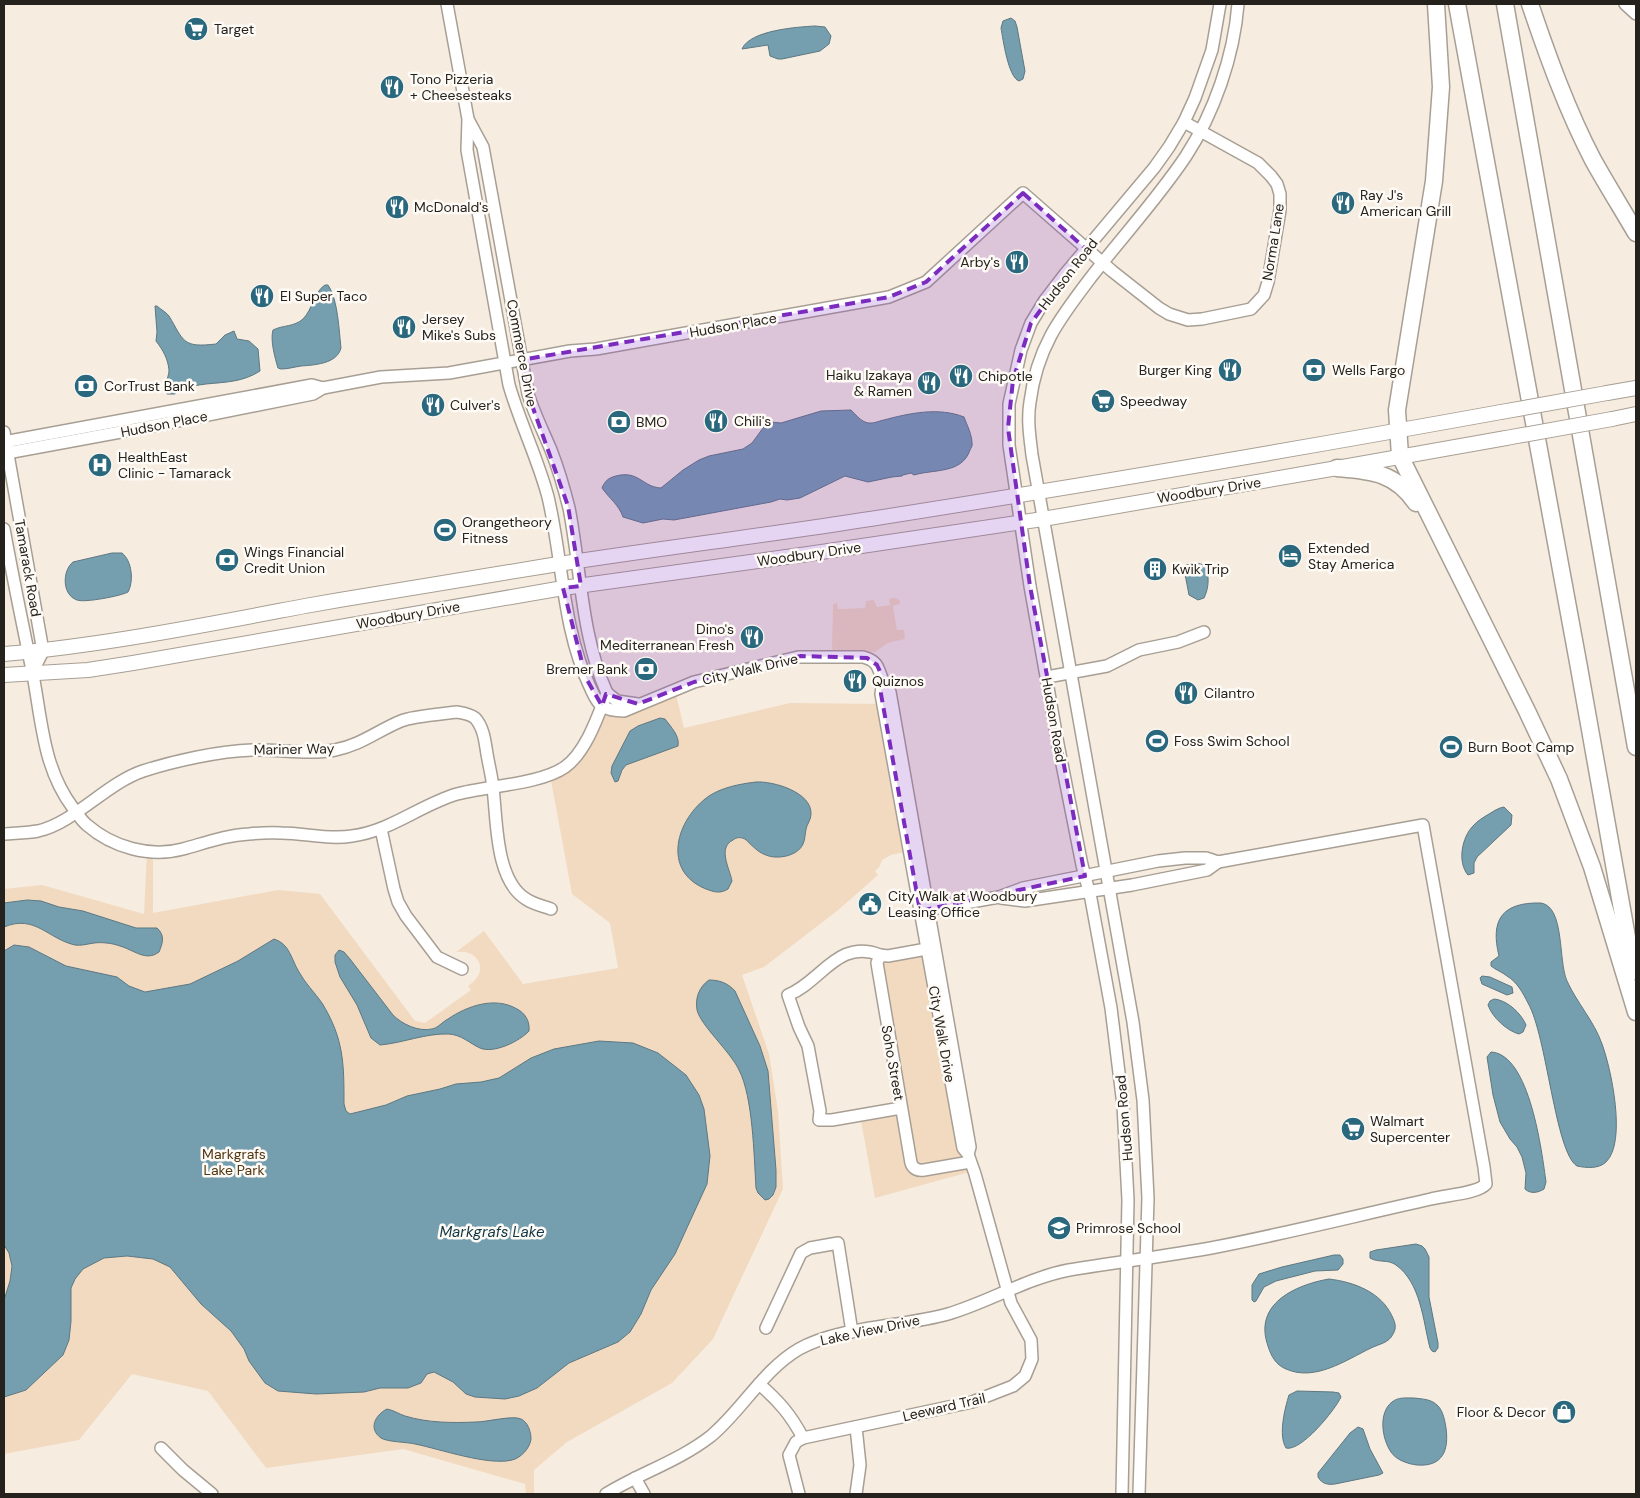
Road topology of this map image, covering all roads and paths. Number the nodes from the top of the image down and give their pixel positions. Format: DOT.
graph roads {
  1 [pos="447,4"];
  2 [pos="1220,4"];
  3 [pos="1238,4"];
  4 [pos="1436,4"];
  5 [pos="1457,4"];
  6 [pos="1505,4"];
  7 [pos="1530,4"];
  8 [pos="1625,4"];
  9 [pos="1636,14"];
  10 [pos="468,119"];
  11 [pos="1184,122"];
  12 [pos="1200,131"];
  13 [pos="1636,233"];
  14 [pos="1086,249"];
  15 [pos="1102,263"];
  16 [pos="521,360"];
  17 [pos="505,363"];
  18 [pos="1636,388"];
  19 [pos="1636,414"];
  20 [pos="1398,430"];
  21 [pos="5,444"];
  22 [pos="1400,456"];
  23 [pos="1337,468"];
  24 [pos="1038,492"];
  25 [pos="1016,496"];
  26 [pos="1043,519"];
  27 [pos="1020,522"];
  28 [pos="4,529"];
  29 [pos="1450,557"];
  30 [pos="578,562"];
  31 [pos="560,564"];
  32 [pos="581,586"];
  33 [pos="563,588"];
  34 [pos="1204,632"];
  35 [pos="43,651"];
  36 [pos="27,652"];
  37 [pos="4,654"];
  38 [pos="32,673"];
  39 [pos="1071,673"];
  40 [pos="4,675"];
  41 [pos="1047,677"];
  42 [pos="607,693"];
  43 [pos="638,704"];
  44 [pos="602,706"];
  45 [pos="1636,747"];
  46 [pos="493,787"];
  47 [pos="76,812"];
  48 [pos="381,829"];
  49 [pos="4,834"];
  50 [pos="1218,862"];
  51 [pos="1106,871"];
  52 [pos="1085,876"];
  53 [pos="1109,888"];
  54 [pos="1089,891"];
  55 [pos="999,897"];
  56 [pos="551,909"];
  57 [pos="924,910"];
  58 [pos="931,948"];
  59 [pos="880,955"];
  60 [pos="462,969"];
  61 [pos="1636,991"];
  62 [pos="1636,1012"];
  63 [pos="902,1108"];
  64 [pos="969,1158"];
  65 [pos="1147,1258"];
  66 [pos="1127,1261"];
  67 [pos="1009,1290"];
  68 [pos="766,1328"];
  69 [pos="852,1332"];
  70 [pos="759,1384"];
  71 [pos="856,1427"];
  72 [pos="803,1438"];
  73 [pos="161,1448"];
  74 [pos="635,1478"];
  75 [pos="212,1494"];
  76 [pos="606,1494"];
  77 [pos="644,1494"];
  78 [pos="799,1494"];
  79 [pos="856,1494"];
  80 [pos="1122,1494"];
  81 [pos="1139,1494"];
  1 -- 10 [label="street, Commerce Drive"];
  2 -- 11 [label="street, Hudson Road"];
  3 -- 12 [label="street, Hudson Road"];
  4 -- 20 [label="highway"];
  5 -- 61 [label="highway"];
  6 -- 45 [label="highway"];
  7 -- 13 [label="highway"];
  8 -- 9 [label="street"];
  10 -- 16 [label="street, Commerce Drive"];
  10 -- 17 [label="street, Commerce Drive"];
  11 -- 12 [label="street, Norma Lane"];
  11 -- 14 [label="street, Hudson Road"];
  12 -- 15 [label="street, Hudson Road"];
  12 -- 15 [label="street, Norma Lane"];
  14 -- 15 [label="street, Norma Lane"];
  14 -- 16 [label="street, Hudson Place"];
  14 -- 25 [label="street, Hudson Road"];
  15 -- 24 [label="street, Hudson Road"];
  16 -- 17 [label="street, Hudson Place"];
  16 -- 30 [label="street, Commerce Drive"];
  17 -- 21 [label="street, Hudson Place"];
  17 -- 31 [label="street, Commerce Drive"];
  18 -- 20 [label="main road, Woodbury Drive, bridge"];
  19 -- 22 [label="main road, Woodbury Drive, bridge"];
  20 -- 22 [label="highway"];
  20 -- 24 [label="main road, Woodbury Drive"];
  21 -- 35 [label="street, Tamarack Road"];
  22 -- 23 [label="main road, Woodbury Drive"];
  22 -- 29 [label="highway"];
  23 -- 26 [label="main road, Woodbury Drive"];
  23 -- 29 [label="highway"];
  24 -- 25 [label="main road, Woodbury Drive"];
  24 -- 26 [label="street, Hudson Road"];
  25 -- 27 [label="street, Hudson Road"];
  25 -- 30 [label="main road, Woodbury Drive"];
  26 -- 27 [label="main road, Woodbury Drive"];
  26 -- 39 [label="street, Hudson Road"];
  27 -- 32 [label="main road, Woodbury Drive"];
  27 -- 41 [label="street, Hudson Road"];
  28 -- 36 [label="street, Tamarack Road"];
  29 -- 62 [label="highway"];
  30 -- 31 [label="main road, Woodbury Drive"];
  30 -- 32 [label="street, Commerce Drive"];
  31 -- 33 [label="street, Commerce Drive"];
  31 -- 35 [label="main road, Woodbury Drive"];
  32 -- 33 [label="main road, Woodbury Drive"];
  32 -- 42 [label="street, Commerce Drive"];
  33 -- 38 [label="main road, Woodbury Drive"];
  33 -- 44 [label="street, Commerce Drive"];
  34 -- 39 [label="street"];
  35 -- 36 [label="main road, Woodbury Drive"];
  35 -- 38 [label="street"];
  36 -- 37 [label="main road, Woodbury Drive"];
  36 -- 38 [label="street, Tamarack Road"];
  38 -- 40 [label="main road, Woodbury Drive"];
  38 -- 47 [label="street, Tamarack Road"];
  39 -- 41 [label="street"];
  39 -- 51 [label="street, Hudson Road"];
  41 -- 52 [label="street, Hudson Road"];
  42 -- 43 [label="street"];
  42 -- 44 [label="street, Tamarack Road"];
  43 -- 44 [label="street, City Walk Drive"];
  43 -- 57 [label="street, City Walk Drive"];
  44 -- 46 [label="street, Tamarack Road"];
  46 -- 47 [label="street, Mariner Way"];
  46 -- 48 [label="street, Tamarack Road"];
  46 -- 56 [label="street, Mariner Way"];
  47 -- 48 [label="street, Tamarack Road"];
  47 -- 49 [label="street, Mariner Way"];
  48 -- 60 [label="street"];
  50 -- 51 [label="street"];
  50 -- 53 [label="street"];
  50 -- 65 [label="street, Lake View Drive"];
  51 -- 52 [label="street"];
  51 -- 53 [label="street, Hudson Road"];
  52 -- 54 [label="street, Hudson Road"];
  52 -- 55 [label="street"];
  53 -- 54 [label="street"];
  53 -- 65 [label="street, Hudson Road"];
  54 -- 55 [label="street"];
  54 -- 66 [label="street, Hudson Road"];
  55 -- 57 [label="street"];
  57 -- 58 [label="street, City Walk Drive"];
  58 -- 59 [label="street"];
  58 -- 64 [label="street, City Walk Drive"];
  59 -- 63 [label="street, Soho Street"];
  59 -- 63 [label="street"];
  63 -- 64 [label="street, Soho Street"];
  64 -- 67 [label="street, City Walk Drive"];
  65 -- 66 [label="street, Lake View Drive"];
  65 -- 81 [label="street, Hudson Road"];
  66 -- 67 [label="street, Lake View Drive"];
  66 -- 80 [label="street, Hudson Road"];
  67 -- 69 [label="street, Lake View Drive"];
  67 -- 71 [label="street, Leeward Trail"];
  68 -- 69 [label="street"];
  69 -- 70 [label="street, Lake View Drive"];
  70 -- 72 [label="street"];
  70 -- 74 [label="street, Lake View Drive"];
  71 -- 72 [label="street, Leeward Trail"];
  71 -- 79 [label="street"];
  72 -- 78 [label="street"];
  73 -- 75 [label="street"];
  74 -- 76 [label="street, Lake View Drive"];
  74 -- 77 [label="street"];
}
